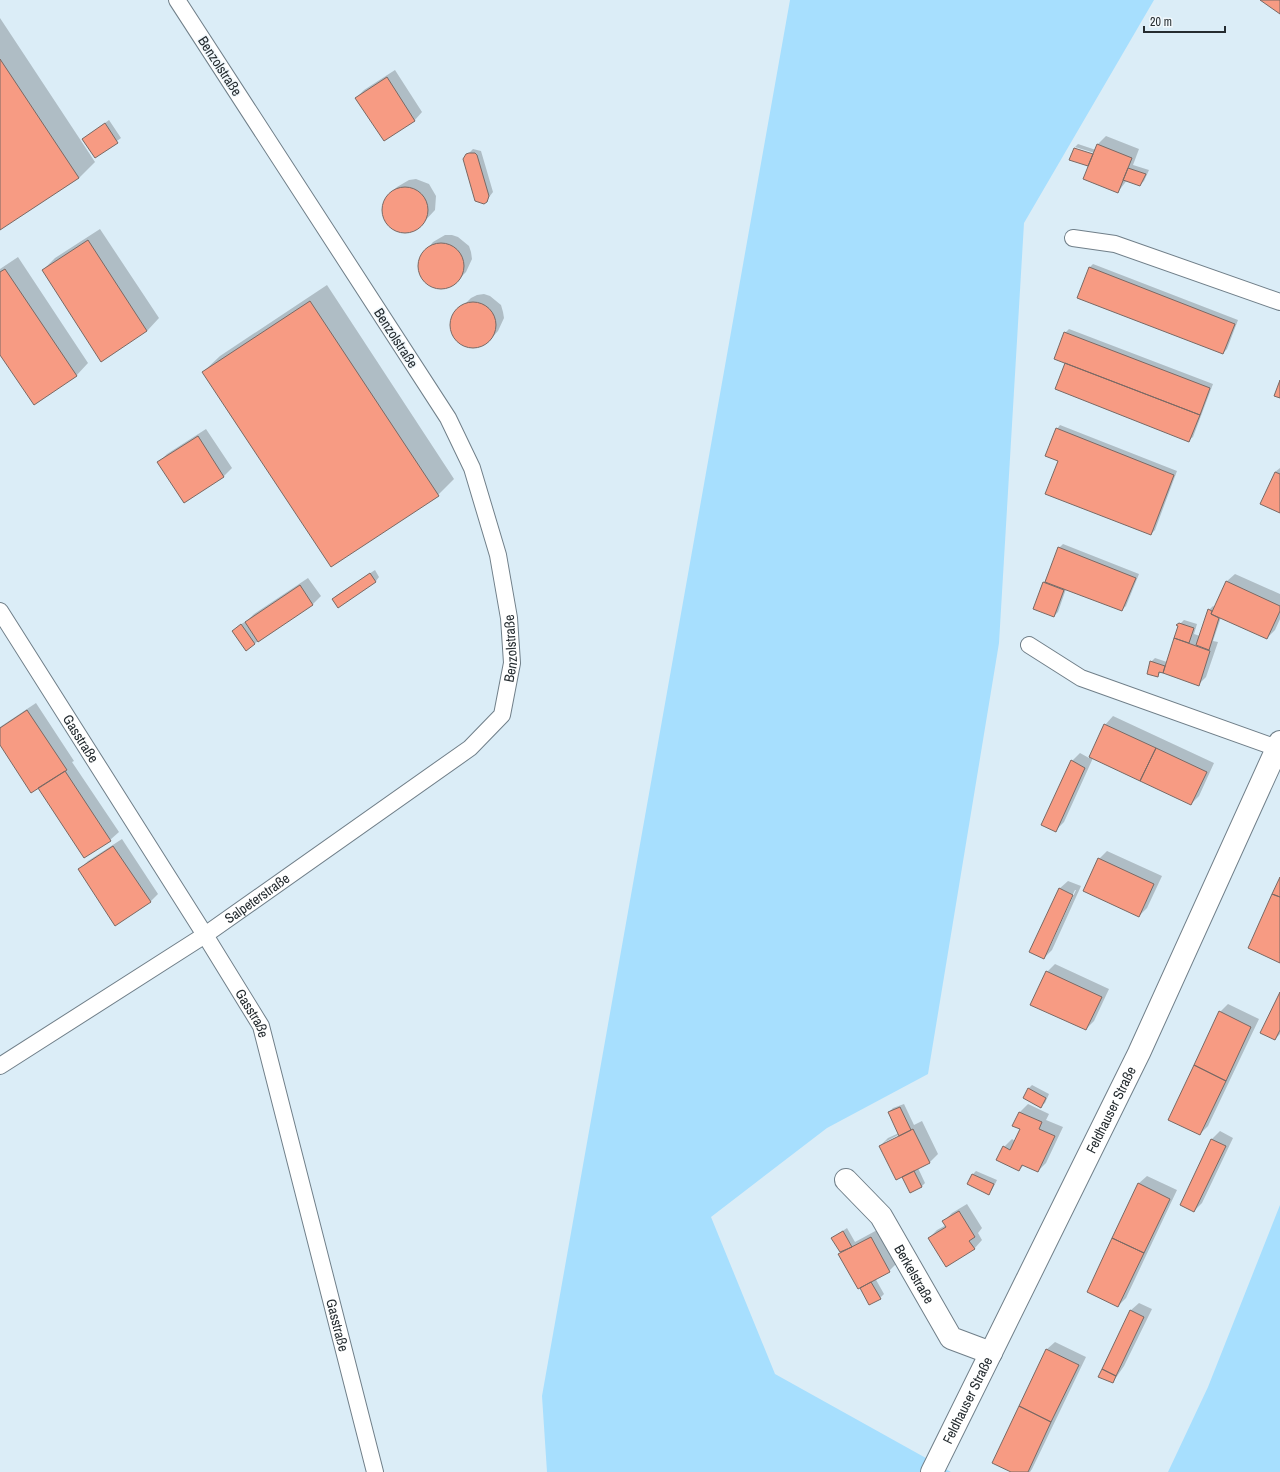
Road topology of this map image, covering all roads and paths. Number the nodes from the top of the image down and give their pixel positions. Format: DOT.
graph roads {
  1 [pos="177,0"];
  2 [pos="1073,238"];
  3 [pos="1280,302"];
  4 [pos="0,611"];
  5 [pos="1029,645"];
  6 [pos="502,714"];
  7 [pos="1279,745"];
  8 [pos="205,935"];
  9 [pos="0,1066"];
  10 [pos="846,1180"];
  11 [pos="991,1353"];
  12 [pos="375,1472"];
  13 [pos="932,1472"];
  1 -- 6 [label="lane, Benzolstraße"];
  2 -- 3 [label="lane"];
  4 -- 8 [label="lane, Gasstraße"];
  5 -- 7 [label="lane"];
  6 -- 8 [label="lane, Salpeterstraße"];
  7 -- 11 [label="street, Feldhauser Straße"];
  8 -- 9 [label="lane, Salpeterstraße"];
  8 -- 12 [label="lane, Gasstraße"];
  10 -- 11 [label="street, Berkelstraße"];
  11 -- 13 [label="street, Feldhauser Straße"];
}
